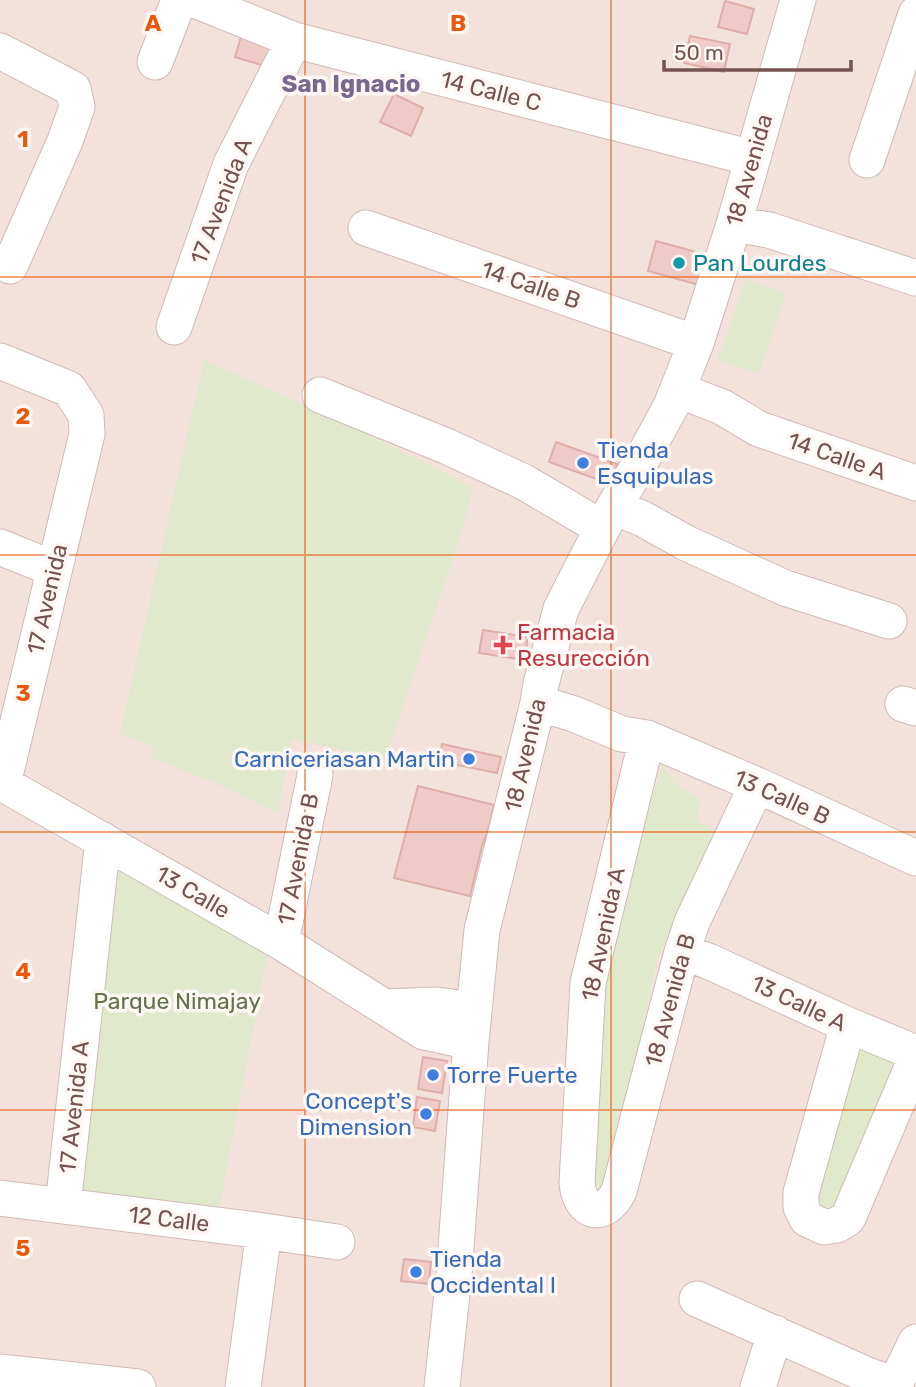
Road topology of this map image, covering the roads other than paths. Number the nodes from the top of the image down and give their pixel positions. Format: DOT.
graph roads {
  1 [pos="179,0"];
  2 [pos="195,0"];
  3 [pos="798,0"];
  4 [pos="916,15"];
  5 [pos="295,40"];
  6 [pos="0,51"];
  7 [pos="155,62"];
  8 [pos="752,158"];
  9 [pos="867,160"];
  10 [pos="734,224"];
  11 [pos="366,228"];
  12 [pos="10,266"];
  13 [pos="916,278"];
  14 [pos="174,327"];
  15 [pos="696,343"];
  16 [pos="0,361"];
  17 [pos="320,395"];
  18 [pos="674,398"];
  19 [pos="916,482"];
  20 [pos="608,517"];
  21 [pos="0,547"];
  22 [pos="54,569"];
  23 [pos="889,621"];
  24 [pos="540,694"];
  25 [pos="648,738"];
  26 [pos="315,775"];
  27 [pos="1,783"];
  28 [pos="757,785"];
  29 [pos="103,841"];
  30 [pos="916,858"];
  31 [pos="281,942"];
  32 [pos="682,952"];
  33 [pos="848,1025"];
  34 [pos="472,1026"];
  35 [pos="916,1053"];
  36 [pos="916,1058"];
  37 [pos="0,1198"];
  38 [pos="63,1206"];
  39 [pos="593,1210"];
  40 [pos="264,1231"];
  41 [pos="337,1242"];
  42 [pos="697,1298"];
  43 [pos="775,1334"];
  44 [pos="916,1342"];
  45 [pos="0,1372"];
  46 [pos="895,1386"];
  47 [pos="138,1387"];
  48 [pos="243,1387"];
  49 [pos="442,1387"];
  50 [pos="758,1387"];
  1 -- 7 [label="street"];
  2 -- 5 [label="street, 14 Calle C"];
  3 -- 8 [label="street, 18 Avenida"];
  4 -- 9 [label="street"];
  5 -- 8 [label="street, 14 Calle C"];
  5 -- 14 [label="street, 17 Avenida A"];
  6 -- 12 [label="street"];
  8 -- 10 [label="street, 18 Avenida"];
  10 -- 13 [label="street"];
  10 -- 15 [label="street, 18 Avenida"];
  11 -- 15 [label="street, 14 Calle B"];
  15 -- 18 [label="street, 18 Avenida"];
  16 -- 22 [label="street, 17 Avenida"];
  17 -- 20 [label="street"];
  18 -- 19 [label="street, 14 Calle A"];
  18 -- 20 [label="street, 18 Avenida"];
  20 -- 23 [label="street"];
  20 -- 24 [label="street, 18 Avenida"];
  21 -- 22 [label="street"];
  22 -- 27 [label="street, 17 Avenida"];
  24 -- 25 [label="street, 13 Calle B"];
  24 -- 34 [label="street, 18 Avenida"];
  25 -- 28 [label="street, 13 Calle B"];
  25 -- 39 [label="street, 18 Avenida A"];
  26 -- 31 [label="street, 17 Avenida B"];
  27 -- 29 [label="street, 13 Calle"];
  28 -- 30 [label="street, 13 Calle B"];
  28 -- 32 [label="street, 18 Avenida B"];
  29 -- 31 [label="street, 13 Calle"];
  29 -- 38 [label="street, 17 Avenida A"];
  31 -- 34 [label="street, 13 Calle"];
  32 -- 33 [label="street, 13 Calle A"];
  32 -- 39 [label="street, 18 Avenida B"];
  33 -- 35 [label="street, 13 Calle A"];
  33 -- 36 [label="street"];
  34 -- 49 [label="street, 18 Avenida"];
  37 -- 38 [label="street, 12 Calle"];
  38 -- 40 [label="street, 12 Calle"];
  40 -- 41 [label="street, 12 Calle"];
  40 -- 48 [label="street"];
  42 -- 43 [label="street"];
  43 -- 46 [label="street"];
  43 -- 50 [label="street"];
  44 -- 46 [label="street"];
  45 -- 47 [label="street"];
}
